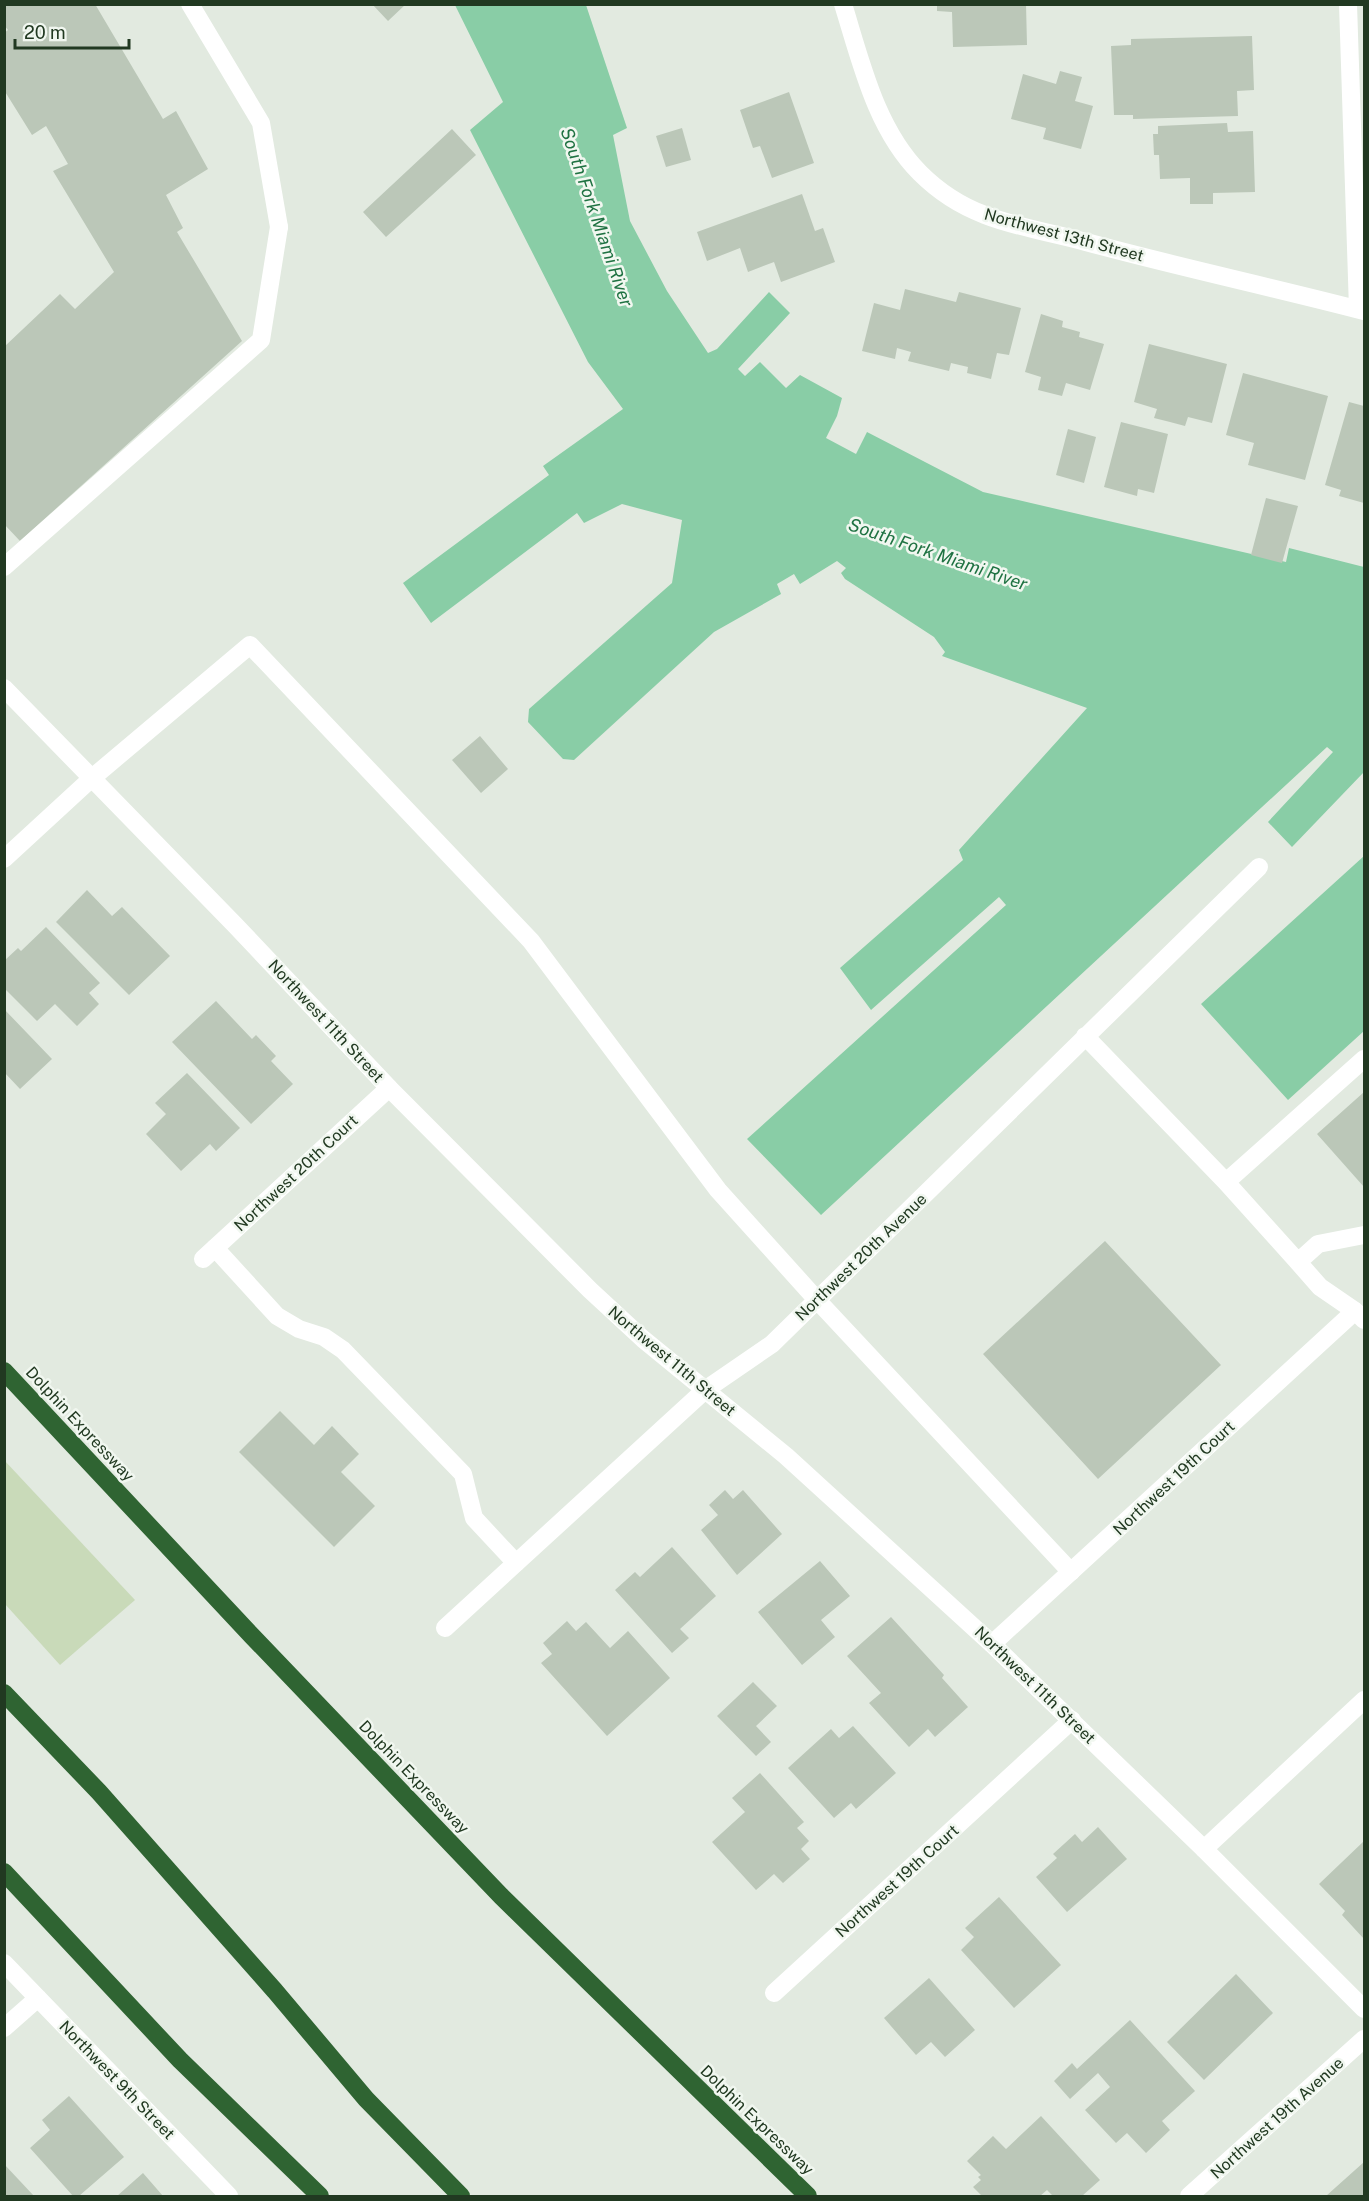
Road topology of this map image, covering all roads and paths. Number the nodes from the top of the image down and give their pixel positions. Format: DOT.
graph roads {
  1 [pos="190,4"];
  2 [pos="843,4"];
  3 [pos="1348,4"];
  4 [pos="1361,310"];
  5 [pos="7,560"];
  6 [pos="4,688"];
  7 [pos="92,778"];
  8 [pos="4,859"];
  9 [pos="1259,867"];
  10 [pos="1085,1036"];
  11 [pos="1365,1059"];
  12 [pos="389,1088"];
  13 [pos="1226,1182"];
  14 [pos="1365,1235"];
  15 [pos="1298,1262"];
  16 [pos="817,1300"];
  17 [pos="1360,1315"];
  18 [pos="4,1371"];
  19 [pos="705,1390"];
  20 [pos="516,1563"];
  21 [pos="1071,1572"];
  22 [pos="445,1628"];
  23 [pos="992,1644"];
  24 [pos="4,1693"];
  25 [pos="1365,1700"];
  26 [pos="1072,1720"];
  27 [pos="1204,1849"];
  28 [pos="4,1872"];
  29 [pos="4,1963"];
  30 [pos="774,1993"];
  31 [pos="38,1998"];
  32 [pos="1365,2009"];
  33 [pos="4,2028"];
  34 [pos="1365,2039"];
  35 [pos="230,2196"];
  36 [pos="320,2196"];
  37 [pos="461,2196"];
  38 [pos="808,2196"];
  39 [pos="1189,2196"];
  1 -- 5 [label="street"];
  2 -- 4 [label="street, Northwest 13th Street"];
  3 -- 4 [label="street"];
  6 -- 7 [label="street, Northwest 11th Street"];
  7 -- 8 [label="street"];
  7 -- 12 [label="street, Northwest 11th Street"];
  7 -- 16 [label="street"];
  9 -- 10 [label="street, Northwest 20th Avenue"];
  10 -- 13 [label="street"];
  10 -- 16 [label="street, Northwest 20th Avenue"];
  11 -- 13 [label="street"];
  12 -- 19 [label="street, Northwest 11th Street"];
  12 -- 20 [label="street, Northwest 20th Court"];
  13 -- 15 [label="street"];
  14 -- 15 [label="street"];
  15 -- 17 [label="street"];
  16 -- 19 [label="street, Northwest 20th Avenue"];
  16 -- 21 [label="street"];
  17 -- 21 [label="street, Northwest 19th Court"];
  18 -- 38 [label="highway, Dolphin Expressway"];
  19 -- 20 [label="street, Northwest 20th Avenue"];
  19 -- 23 [label="street, Northwest 11th Street"];
  20 -- 22 [label="street, Northwest 20th Avenue"];
  21 -- 23 [label="street, Northwest 19th Court"];
  23 -- 26 [label="street, Northwest 11th Street"];
  24 -- 37 [label="highway"];
  25 -- 27 [label="street"];
  26 -- 27 [label="street, Northwest 11th Street"];
  26 -- 30 [label="street, Northwest 19th Court"];
  27 -- 32 [label="street, Northwest 11th Street"];
  28 -- 36 [label="highway"];
  29 -- 31 [label="street, Northwest 9th Street"];
  31 -- 33 [label="street"];
  31 -- 35 [label="street, Northwest 9th Street"];
  34 -- 39 [label="street, Northwest 19th Avenue"];
}
